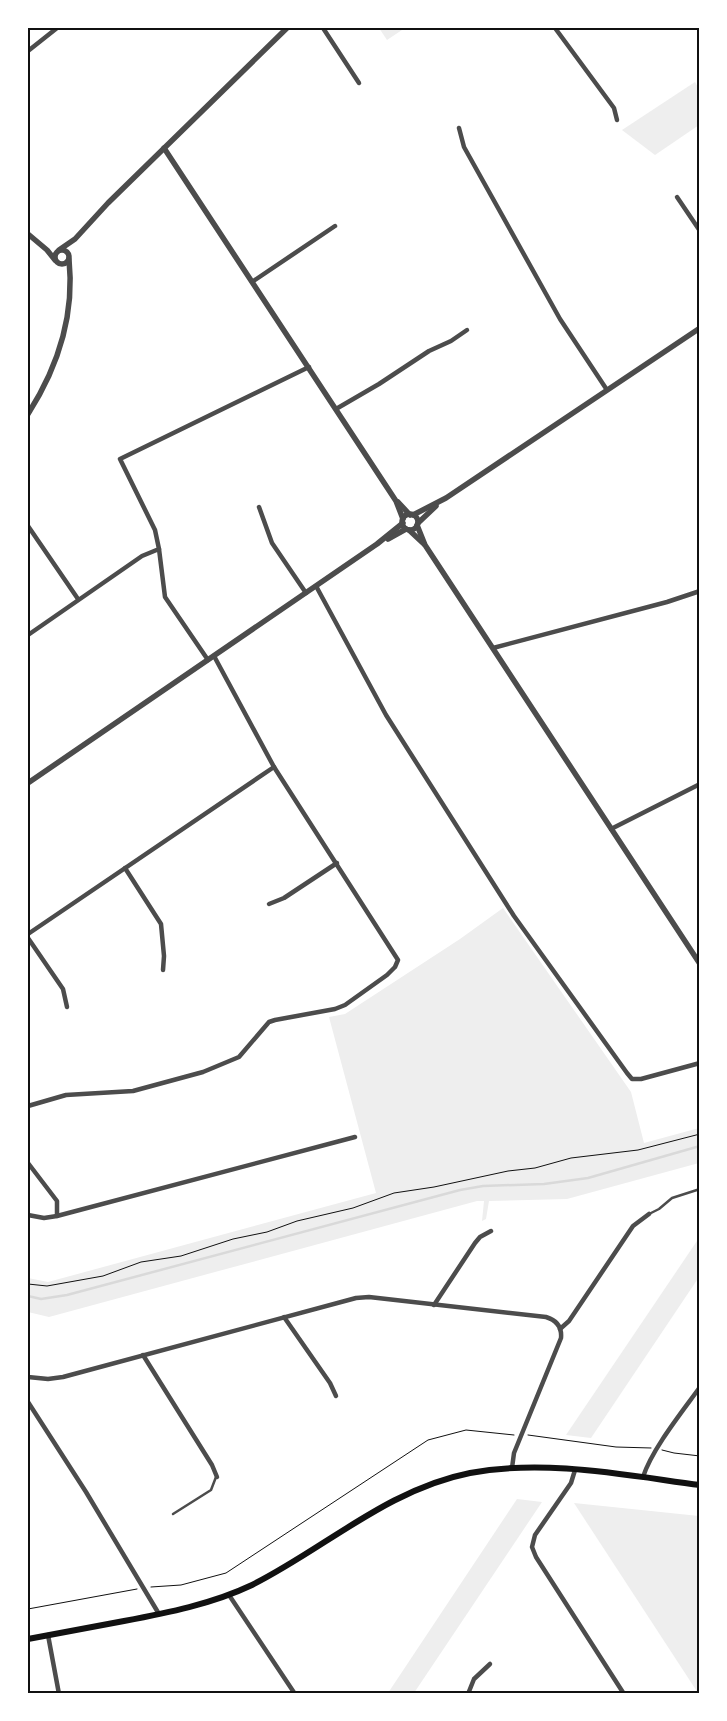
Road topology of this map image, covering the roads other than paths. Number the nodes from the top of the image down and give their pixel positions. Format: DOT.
graph roads {
  1 [pos="57,28"];
  2 [pos="287,28"];
  3 [pos="323,28"];
  4 [pos="555,28"];
  5 [pos="28,51"];
  6 [pos="359,82"];
  7 [pos="617,120"];
  8 [pos="459,128"];
  9 [pos="164,148"];
  10 [pos="677,197"];
  11 [pos="335,226"];
  12 [pos="700,231"];
  13 [pos="28,234"];
  14 [pos="75,239"];
  15 [pos="47,250"];
  16 [pos="58,251"];
  17 [pos="69,257"];
  18 [pos="57,262"];
  19 [pos="71,276"];
  20 [pos="252,282"];
  21 [pos="700,328"];
  22 [pos="467,330"];
  23 [pos="309,367"];
  24 [pos="607,390"];
  25 [pos="336,409"];
  26 [pos="28,414"];
  27 [pos="446,498"];
  28 [pos="396,500"];
  29 [pos="259,507"];
  30 [pos="412,515"];
  31 [pos="403,521"];
  32 [pos="417,524"];
  33 [pos="28,526"];
  34 [pos="408,529"];
  35 [pos="377,544"];
  36 [pos="425,545"];
  37 [pos="159,549"];
  38 [pos="316,586"];
  39 [pos="700,591"];
  40 [pos="306,593"];
  41 [pos="78,599"];
  42 [pos="28,635"];
  43 [pos="492,648"];
  44 [pos="214,656"];
  45 [pos="208,660"];
  46 [pos="274,767"];
  47 [pos="28,783"];
  48 [pos="700,784"];
  49 [pos="611,829"];
  50 [pos="337,863"];
  51 [pos="125,868"];
  52 [pos="269,904"];
  53 [pos="28,936"];
  54 [pos="700,964"];
  55 [pos="162,970"];
  56 [pos="68,1007"];
  57 [pos="700,1063"];
  58 [pos="28,1106"];
  59 [pos="354,1137"];
  60 [pos="28,1163"];
  61 [pos="700,1189"];
  62 [pos="649,1214"];
  63 [pos="28,1215"];
  64 [pos="57,1216"];
  65 [pos="491,1230"];
  66 [pos="434,1305"];
  67 [pos="284,1317"];
  68 [pos="560,1329"];
  69 [pos="143,1355"];
  70 [pos="28,1377"];
  71 [pos="700,1387"];
  72 [pos="336,1396"];
  73 [pos="28,1402"];
  74 [pos="512,1468"];
  75 [pos="575,1470"];
  76 [pos="217,1477"];
  77 [pos="643,1477"];
  78 [pos="700,1485"];
  79 [pos="173,1514"];
  80 [pos="229,1595"];
  81 [pos="159,1614"];
  82 [pos="48,1635"];
  83 [pos="28,1639"];
  84 [pos="490,1664"];
  85 [pos="58,1694"];
  86 [pos="295,1694"];
  87 [pos="468,1694"];
  88 [pos="624,1694"];
  1 -- 5 [label="street"];
  2 -- 9 [label="street"];
  3 -- 6 [label="street"];
  4 -- 7 [label="street"];
  8 -- 24 [label="street"];
  9 -- 14 [label="street"];
  9 -- 20 [label="street"];
  10 -- 12 [label="street"];
  11 -- 20 [label="street"];
  13 -- 15 [label="street"];
  14 -- 16 [label="street"];
  14 -- 17 [label="street"];
  15 -- 16 [label="street"];
  15 -- 18 [label="street"];
  16 -- 17 [label="street"];
  16 -- 18 [label="street"];
  17 -- 18 [label="street"];
  17 -- 19 [label="street"];
  18 -- 19 [label="street"];
  19 -- 26 [label="street"];
  20 -- 23 [label="street"];
  21 -- 24 [label="street"];
  22 -- 25 [label="street"];
  23 -- 25 [label="street"];
  23 -- 37 [label="street"];
  24 -- 27 [label="street"];
  25 -- 28 [label="street"];
  27 -- 30 [label="street"];
  27 -- 32 [label="street"];
  28 -- 30 [label="street"];
  28 -- 31 [label="street"];
  29 -- 40 [label="street"];
  30 -- 31 [label="street"];
  30 -- 32 [label="street"];
  31 -- 34 [label="street"];
  31 -- 35 [label="street"];
  32 -- 34 [label="street"];
  32 -- 36 [label="street"];
  33 -- 41 [label="street"];
  34 -- 35 [label="street"];
  34 -- 36 [label="street"];
  35 -- 38 [label="street"];
  36 -- 43 [label="street"];
  37 -- 41 [label="street"];
  37 -- 45 [label="street"];
  38 -- 40 [label="street"];
  38 -- 57 [label="street"];
  39 -- 43 [label="street"];
  40 -- 44 [label="street"];
  41 -- 42 [label="street"];
  43 -- 49 [label="street"];
  44 -- 45 [label="street"];
  44 -- 46 [label="street"];
  45 -- 47 [label="street"];
  46 -- 50 [label="street"];
  46 -- 51 [label="street"];
  48 -- 49 [label="street"];
  49 -- 54 [label="street"];
  50 -- 52 [label="street"];
  50 -- 58 [label="street"];
  51 -- 53 [label="street"];
  51 -- 55 [label="street"];
  53 -- 56 [label="street"];
  59 -- 64 [label="street"];
  60 -- 64 [label="street"];
  61 -- 62 [label="lane"];
  62 -- 68 [label="street"];
  63 -- 64 [label="street"];
  65 -- 66 [label="street"];
  66 -- 67 [label="street"];
  66 -- 68 [label="street"];
  67 -- 69 [label="street"];
  67 -- 72 [label="street"];
  68 -- 74 [label="street"];
  69 -- 70 [label="street"];
  69 -- 76 [label="street"];
  71 -- 77 [label="street"];
  73 -- 81 [label="street"];
  74 -- 75 [label="main road"];
  74 -- 80 [label="main road"];
  75 -- 77 [label="main road"];
  75 -- 88 [label="street"];
  76 -- 79 [label="lane"];
  77 -- 78 [label="main road"];
  80 -- 81 [label="main road"];
  80 -- 86 [label="street"];
  81 -- 82 [label="main road"];
  82 -- 83 [label="main road"];
  82 -- 85 [label="street"];
  84 -- 87 [label="street"];
}
